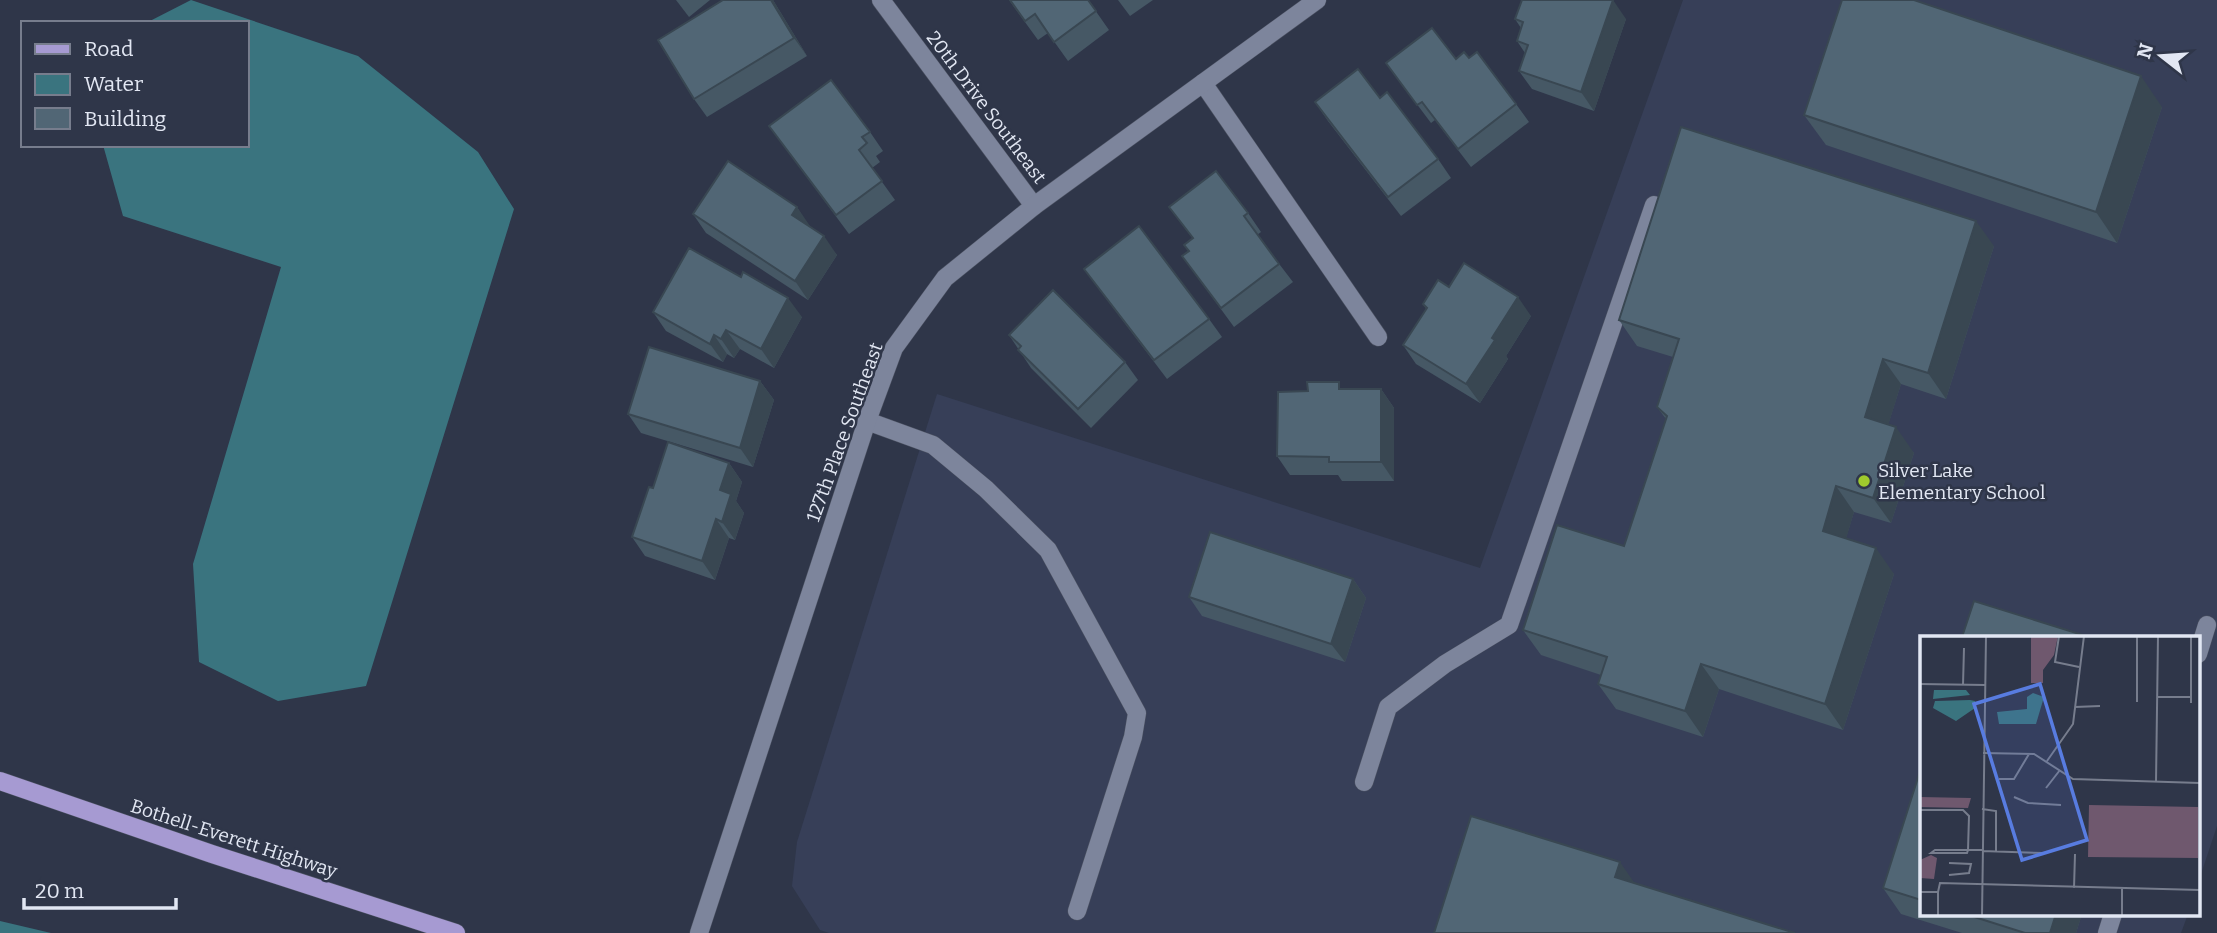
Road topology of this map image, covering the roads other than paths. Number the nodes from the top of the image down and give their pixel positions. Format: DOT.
graph roads {
  1 [pos="881,0"];
  2 [pos="1317,0"];
  3 [pos="1203,83"];
  4 [pos="1654,205"];
  5 [pos="1034,206"];
  6 [pos="1378,337"];
  7 [pos="867,421"];
  8 [pos="2207,625"];
  9 [pos="2200,648"];
  10 [pos="0,781"];
  11 [pos="1364,782"];
  12 [pos="1077,911"];
  13 [pos="2112,916"];
  14 [pos="456,933"];
  15 [pos="699,933"];
  16 [pos="2107,933"];
  1 -- 5 [label="street, 20th Drive Southeast"];
  2 -- 3 [label="street, 127th Place Southeast"];
  3 -- 5 [label="street, 127th Place Southeast"];
  3 -- 6 [label="street"];
  4 -- 11 [label="street"];
  5 -- 7 [label="street, 127th Place Southeast"];
  7 -- 12 [label="street"];
  7 -- 15 [label="street, 127th Place Southeast"];
  8 -- 9 [label="street"];
  10 -- 14 [label="main road, Bothell-Everett Highway"];
  13 -- 16 [label="street"];
}
